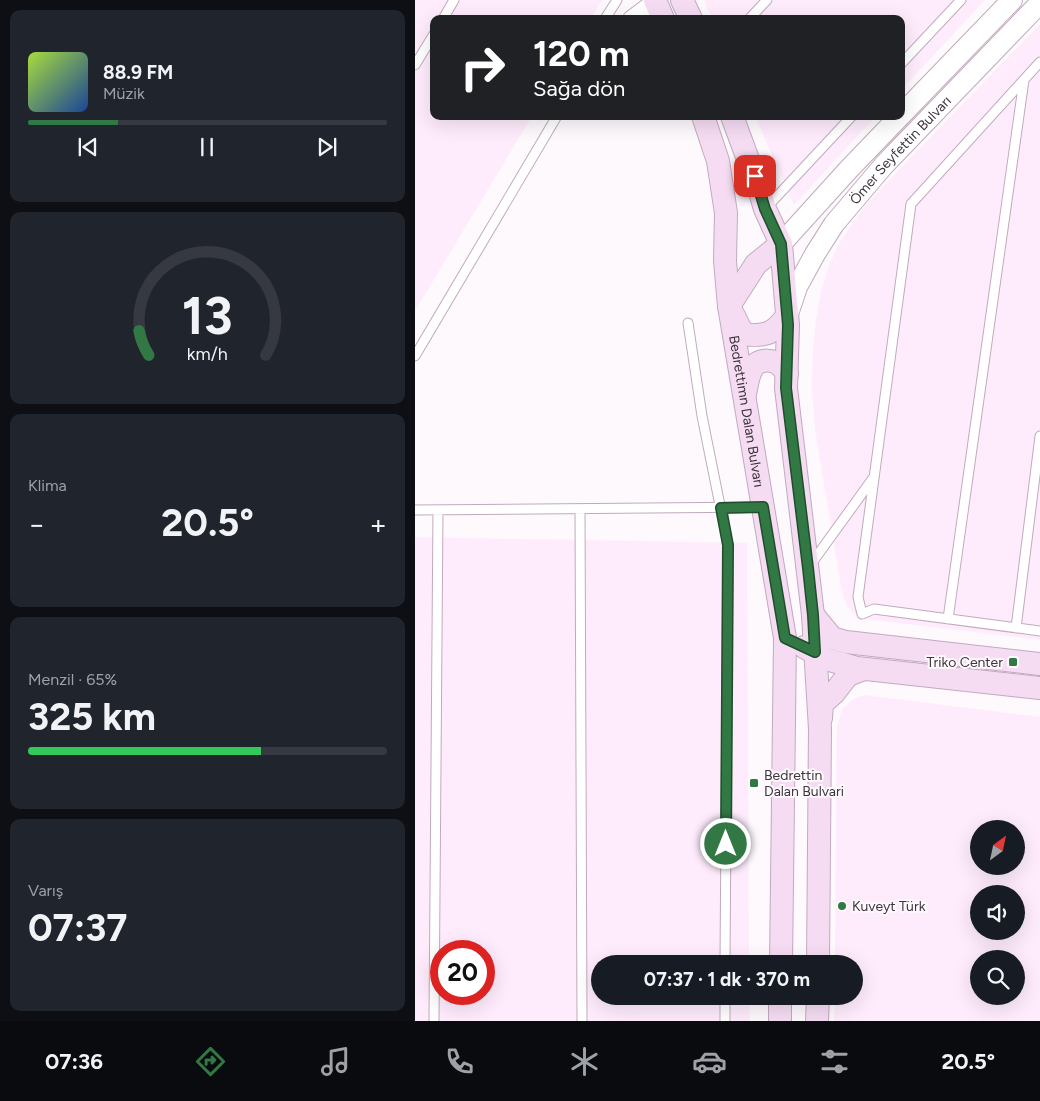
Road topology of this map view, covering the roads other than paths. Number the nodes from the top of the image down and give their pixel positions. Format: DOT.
graph roads {
  1 [pos="454,0"];
  2 [pos="617,0"];
  3 [pos="655,0"];
  4 [pos="682,0"];
  5 [pos="767,0"];
  6 [pos="961,0"];
  7 [pos="1012,0"];
  8 [pos="1040,3"];
  9 [pos="445,15"];
  10 [pos="608,15"];
  11 [pos="636,15"];
  12 [pos="661,15"];
  13 [pos="689,15"];
  14 [pos="753,15"];
  15 [pos="430,41"];
  16 [pos="905,60"];
  17 [pos="1040,62"];
  18 [pos="415,65"];
  19 [pos="1024,79"];
  20 [pos="905,110"];
  21 [pos="555,120"];
  22 [pos="704,120"];
  23 [pos="733,120"];
  24 [pos="848,120"];
  25 [pos="895,120"];
  26 [pos="765,209"];
  27 [pos="781,244"];
  28 [pos="729,306"];
  29 [pos="787,316"];
  30 [pos="688,323"];
  31 [pos="415,356"];
  32 [pos="787,374"];
  33 [pos="744,394"];
  34 [pos="1040,436"];
  35 [pos="875,476"];
  36 [pos="763,507"];
  37 [pos="721,508"];
  38 [pos="580,509"];
  39 [pos="415,510"];
  40 [pos="438,510"];
  41 [pos="808,568"];
  42 [pos="813,615"];
  43 [pos="948,619"];
  44 [pos="1016,628"];
  45 [pos="1040,631"];
  46 [pos="785,638"];
  47 [pos="815,652"];
  48 [pos="1040,664"];
  49 [pos="864,669"];
  50 [pos="1040,688"];
  51 [pos="820,729"];
  52 [pos="725,955"];
  53 [pos="781,955"];
  54 [pos="818,955"];
  55 [pos="725,1005"];
  56 [pos="780,1005"];
  57 [pos="818,1005"];
  58 [pos="434,1021"];
  59 [pos="582,1021"];
  60 [pos="725,1021"];
  61 [pos="779,1021"];
  62 [pos="817,1021"];
  1 -- 9 [label="lane"];
  2 -- 10 [label="lane"];
  3 -- 11 [label="street"];
  3 -- 12 [label="main road"];
  4 -- 13 [label="main road"];
  5 -- 14 [label="lane"];
  6 -- 16 [label="lane"];
  7 -- 20 [label="street, Ömer Seyfettin Bulvarı"];
  8 -- 29 [label="street, Ömer Seyfettin Bulvarı"];
  15 -- 18 [label="lane"];
  17 -- 19 [label="lane"];
  19 -- 35 [label="lane"];
  19 -- 43 [label="lane"];
  21 -- 31 [label="lane"];
  22 -- 28 [label="main road, Bedrettimn Dalan Bulvarı"];
  23 -- 26 [label="main road"];
  24 -- 26 [label="lane"];
  25 -- 27 [label="street, Ömer Seyfettin Bulvarı"];
  26 -- 27 [label="main road"];
  27 -- 28 [label="main road"];
  27 -- 29 [label="main road"];
  28 -- 29 [label="main road"];
  28 -- 33 [label="main road, Bedrettimn Dalan Bulvarı"];
  29 -- 32 [label="main road"];
  30 -- 37 [label="lane"];
  32 -- 33 [label="main road"];
  32 -- 41 [label="main road"];
  33 -- 36 [label="main road, Bedrettimn Dalan Bulvarı"];
  34 -- 44 [label="lane"];
  35 -- 41 [label="lane"];
  35 -- 43 [label="lane"];
  36 -- 37 [label="lane"];
  36 -- 46 [label="main road, Bedrettimn Dalan Bulvarı"];
  37 -- 38 [label="lane"];
  37 -- 52 [label="lane"];
  38 -- 40 [label="lane"];
  38 -- 59 [label="lane"];
  39 -- 40 [label="lane"];
  40 -- 58 [label="lane"];
  41 -- 42 [label="main road"];
  42 -- 47 [label="main road"];
  42 -- 48 [label="main road"];
  43 -- 44 [label="lane"];
  44 -- 45 [label="lane"];
  46 -- 47 [label="main road"];
  46 -- 53 [label="main road, Bedrettimn Dalan Bulvarı"];
  47 -- 49 [label="main road"];
  47 -- 51 [label="main road"];
  49 -- 50 [label="main road"];
  49 -- 51 [label="main road"];
  51 -- 54 [label="main road"];
  55 -- 60 [label="lane"];
  56 -- 61 [label="main road"];
  57 -- 62 [label="main road"];
}
